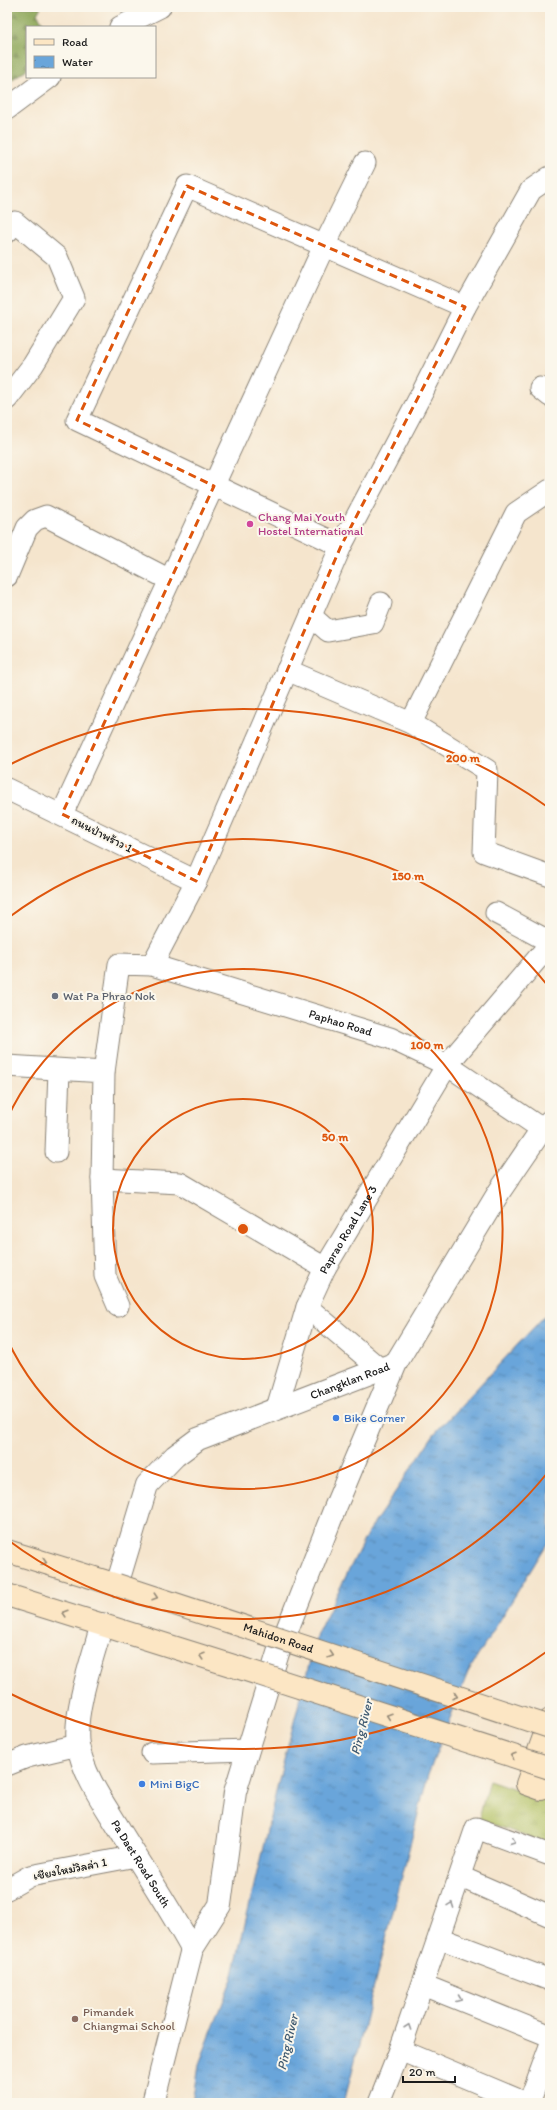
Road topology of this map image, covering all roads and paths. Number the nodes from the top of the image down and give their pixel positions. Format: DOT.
graph roads {
  1 [pos="160,7"];
  2 [pos="122,26"];
  3 [pos="49,78"];
  4 [pos="7,109"];
  5 [pos="365,163"];
  6 [pos="550,177"];
  7 [pos="7,232"];
  8 [pos="324,246"];
  9 [pos="465,307"];
  10 [pos="7,400"];
  11 [pos="214,486"];
  12 [pos="550,490"];
  13 [pos="341,546"];
  14 [pos="7,576"];
  15 [pos="170,580"];
  16 [pos="381,603"];
  17 [pos="311,616"];
  18 [pos="287,670"];
  19 [pos="411,723"];
  20 [pos="7,789"];
  21 [pos="62,814"];
  22 [pos="550,876"];
  23 [pos="196,881"];
  24 [pos="496,913"];
  25 [pos="550,943"];
  26 [pos="152,965"];
  27 [pos="447,1065"];
  28 [pos="7,1066"];
  29 [pos="59,1070"];
  30 [pos="104,1072"];
  31 [pos="546,1125"];
  32 [pos="56,1152"];
  33 [pos="102,1179"];
  34 [pos="325,1268"];
  35 [pos="118,1306"];
  36 [pos="307,1307"];
  37 [pos="388,1366"];
  38 [pos="277,1408"];
  39 [pos="7,1551"];
  40 [pos="117,1585"];
  41 [pos="7,1595"];
  42 [pos="102,1624"];
  43 [pos="550,1720"];
  44 [pos="550,1727"];
  45 [pos="78,1744"];
  46 [pos="248,1750"];
  47 [pos="152,1752"];
  48 [pos="550,1764"];
  49 [pos="7,1766"];
  50 [pos="550,1768"];
  51 [pos="545,1790"];
  52 [pos="550,1855"];
  53 [pos="136,1856"];
  54 [pos="461,1877"];
  55 [pos="7,1889"];
  56 [pos="550,1916"];
  57 [pos="439,1938"];
  58 [pos="192,1948"];
  59 [pos="550,1980"];
  60 [pos="423,1985"];
  61 [pos="550,2036"];
  62 [pos="550,2046"];
  63 [pos="400,2050"];
  64 [pos="153,2103"];
  65 [pos="379,2103"];
  66 [pos="527,2103"];
  1 -- 2 [label="street"];
  3 -- 4 [label="street"];
  5 -- 8 [label="street"];
  6 -- 9 [label="street"];
  7 -- 10 [label="street"];
  8 -- 9 [label="street"];
  8 -- 11 [label="street"];
  8 -- 11 [label="street"];
  9 -- 13 [label="street"];
  11 -- 13 [label="street"];
  11 -- 15 [label="street"];
  12 -- 19 [label="street"];
  13 -- 17 [label="street"];
  14 -- 15 [label="street"];
  15 -- 21 [label="street"];
  16 -- 17 [label="street"];
  17 -- 18 [label="street"];
  18 -- 19 [label="street"];
  18 -- 23 [label="street"];
  19 -- 22 [label="street"];
  20 -- 21 [label="street, ถนนป่าพร้าว 1"];
  21 -- 23 [label="street, ถนนป่าพร้าว 1"];
  23 -- 26 [label="street"];
  24 -- 25 [label="street"];
  25 -- 27 [label="street, Paprao Road Lane 3"];
  26 -- 27 [label="street, Paphao Road"];
  26 -- 30 [label="street, Paphao Road"];
  27 -- 31 [label="street, Paphao Road"];
  27 -- 34 [label="street, Paprao Road Lane 3"];
  28 -- 29 [label="street"];
  29 -- 30 [label="street"];
  29 -- 32 [label="street"];
  30 -- 33 [label="street"];
  31 -- 37 [label="street, Changklan Road"];
  33 -- 34 [label="street"];
  33 -- 35 [label="street"];
  34 -- 36 [label="street, Paprao Road Lane 3"];
  36 -- 37 [label="street"];
  36 -- 38 [label="street, Paprao Road Lane 3"];
  37 -- 38 [label="street, Changklan Road"];
  37 -- 46 [label="street"];
  38 -- 40 [label="street, Changklan Road"];
  39 -- 40 [label="main road, Mahidon Road, one-way"];
  40 -- 44 [label="main road, Mahidon Road, one-way, bridge"];
  42 -- 41 [label="main road, one-way"];
  42 -- 45 [label="street, Pa Daet Road South"];
  50 -- 42 [label="main road, one-way, bridge"];
  43 -- 51 [label="main road"];
  45 -- 49 [label="street"];
  45 -- 53 [label="street, Pa Daet Road South"];
  46 -- 47 [label="street"];
  46 -- 58 [label="street"];
  48 -- 51 [label="main road"];
  54 -- 52 [label="street, one-way"];
  53 -- 55 [label="street, เชียงใหม่วิลล่า 1"];
  53 -- 58 [label="street, Pa Daet Road South"];
  54 -- 56 [label="street"];
  57 -- 54 [label="street, one-way"];
  57 -- 59 [label="street"];
  57 -- 60 [label="street"];
  58 -- 64 [label="street"];
  60 -- 61 [label="street, one-way"];
  63 -- 60 [label="street, one-way"];
  62 -- 66 [label="street"];
  63 -- 65 [label="street"];
  63 -- 66 [label="street"];
}
